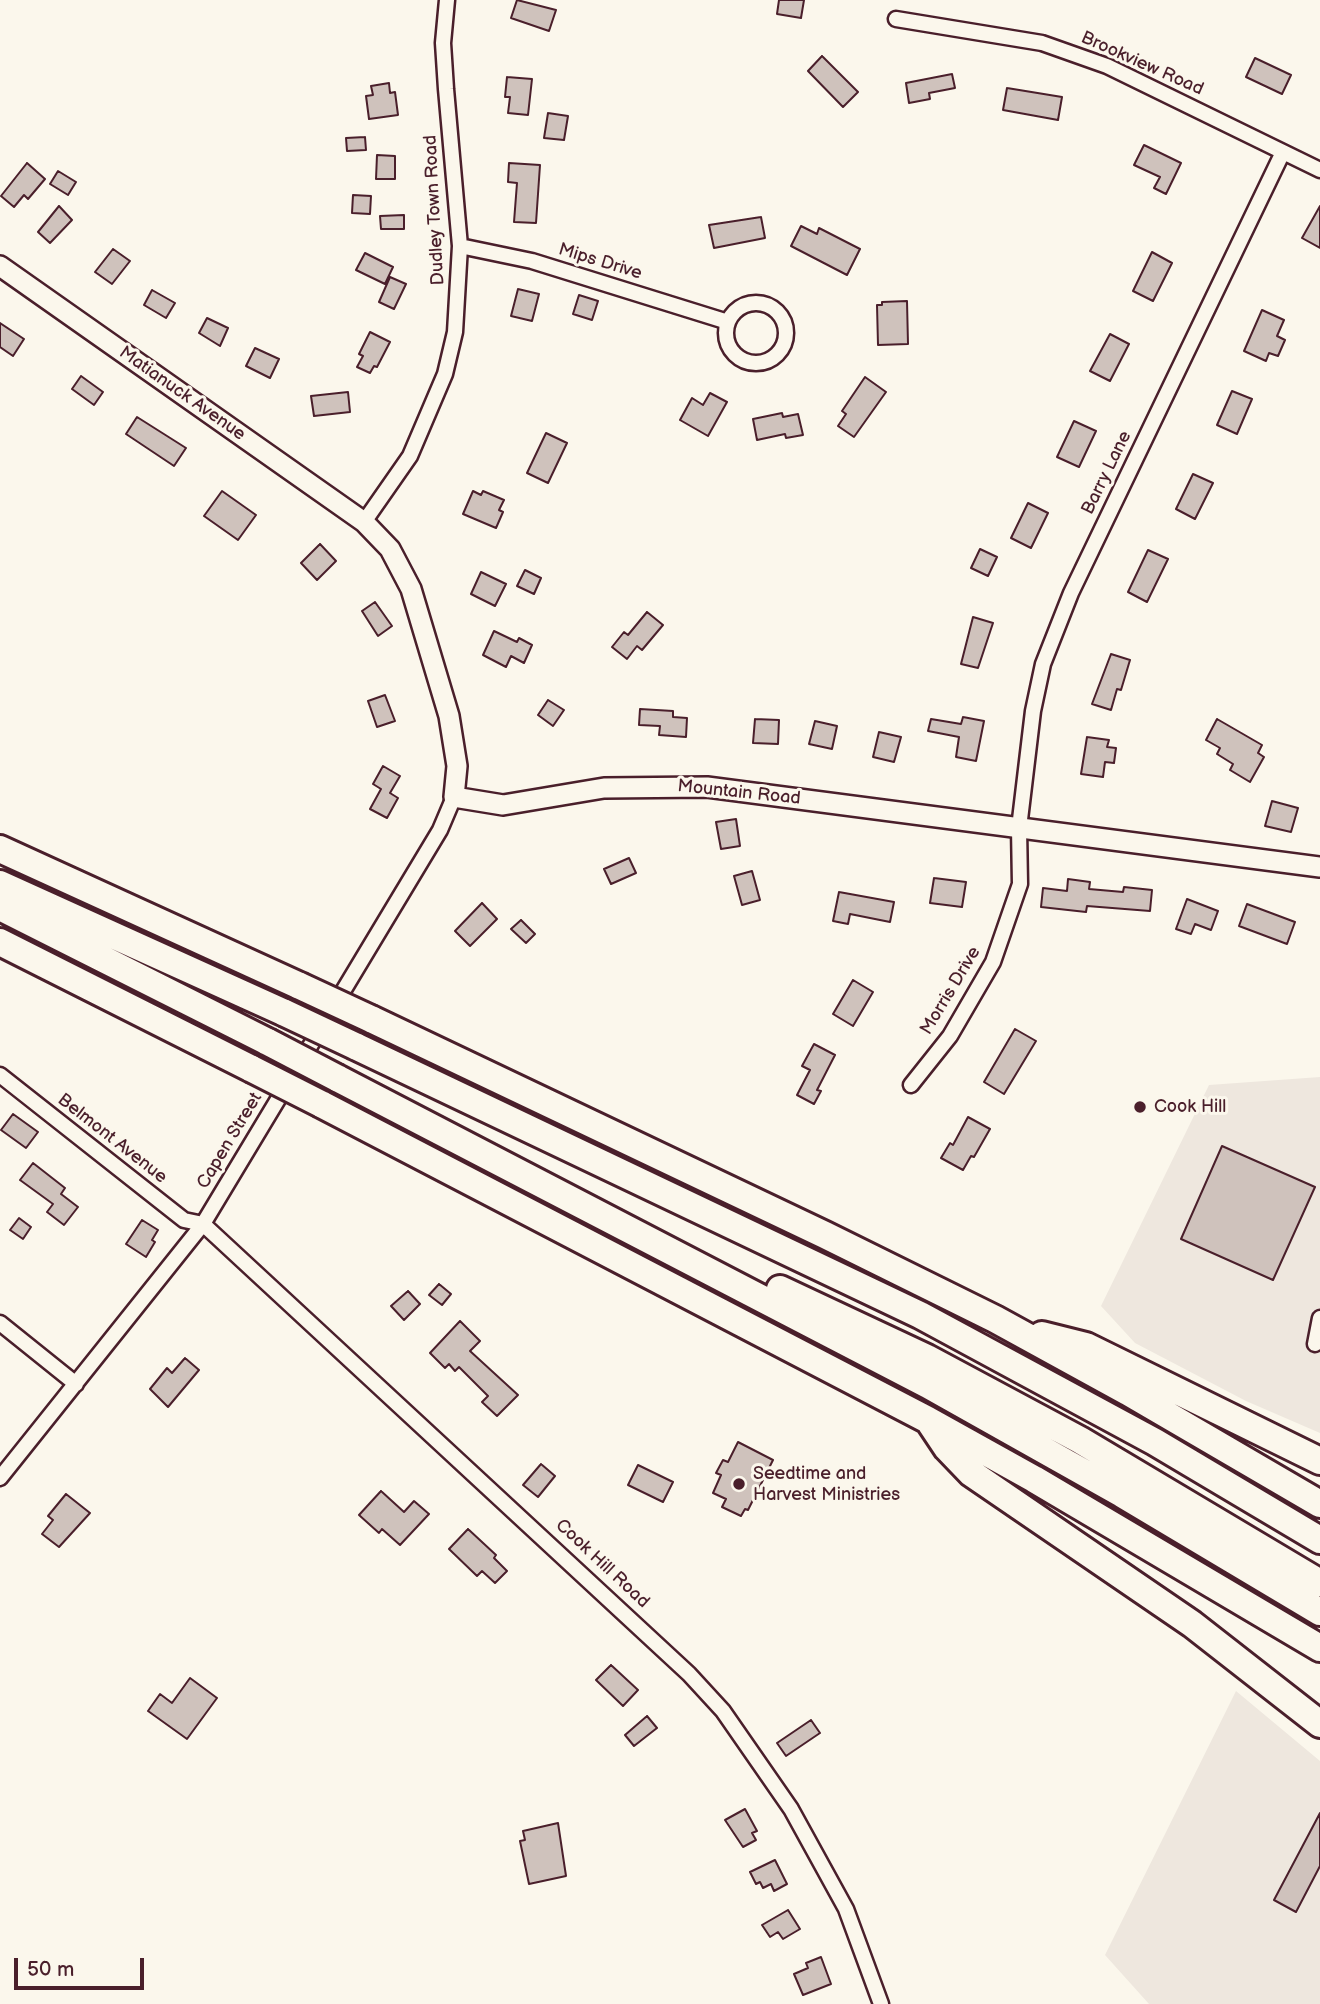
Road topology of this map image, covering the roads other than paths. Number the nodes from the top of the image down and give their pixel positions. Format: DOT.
graph roads {
  1 [pos="447,0"];
  2 [pos="896,19"];
  3 [pos="1283,152"];
  4 [pos="1320,170"];
  5 [pos="460,246"];
  6 [pos="0,266"];
  7 [pos="728,321"];
  8 [pos="364,522"];
  9 [pos="454,797"];
  10 [pos="1019,828"];
  11 [pos="0,849"];
  12 [pos="1320,867"];
  13 [pos="0,884"];
  14 [pos="0,907"];
  15 [pos="0,942"];
  16 [pos="0,1075"];
  17 [pos="911,1085"];
  18 [pos="641,1181"];
  19 [pos="573,1201"];
  20 [pos="203,1224"];
  21 [pos="1320,1318"];
  22 [pos="0,1324"];
  23 [pos="1023,1334"];
  24 [pos="1315,1343"];
  25 [pos="76,1384"];
  26 [pos="928,1420"];
  27 [pos="1320,1461"];
  28 [pos="0,1478"];
  29 [pos="1320,1504"];
  30 [pos="1320,1540"];
  31 [pos="1320,1563"];
  32 [pos="1320,1583"];
  33 [pos="1320,1612"];
  34 [pos="1320,1648"];
  35 [pos="1320,1724"];
  36 [pos="881,2004"];
  1 -- 5 [label="street, Dudley Town Road"];
  2 -- 3 [label="street, Brookview Road"];
  3 -- 4 [label="street, Brookview Road"];
  3 -- 10 [label="street, Barry Lane"];
  5 -- 7 [label="street, Mips Drive"];
  5 -- 8 [label="street, Dudley Town Road"];
  6 -- 8 [label="street, Matianuck Avenue"];
  7 -- 7 [label="street"];
  8 -- 9 [label="street"];
  9 -- 10 [label="street, Mountain Road"];
  9 -- 20 [label="street, Capen Street"];
  10 -- 12 [label="street, Mountain Road"];
  10 -- 17 [label="street, Morris Drive"];
  11 -- 23 [label="highway, bridge"];
  13 -- 18 [label="highway, bridge"];
  14 -- 19 [label="highway, bridge"];
  15 -- 26 [label="highway, bridge"];
  16 -- 20 [label="street, Belmont Avenue"];
  18 -- 30 [label="highway"];
  18 -- 31 [label="highway"];
  19 -- 32 [label="highway"];
  19 -- 33 [label="highway"];
  20 -- 25 [label="street, Capen Street"];
  20 -- 36 [label="street, Cook Hill Road"];
  21 -- 24 [label="street"];
  22 -- 25 [label="street"];
  23 -- 27 [label="highway"];
  23 -- 29 [label="highway"];
  25 -- 28 [label="street, Capen Street"];
  26 -- 34 [label="highway"];
  26 -- 35 [label="highway"];
}
